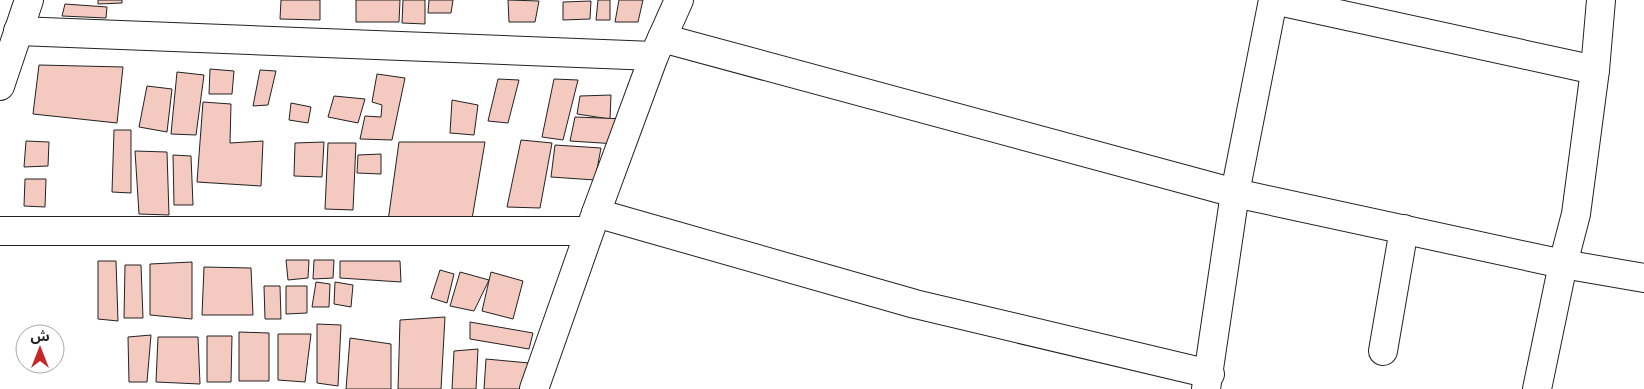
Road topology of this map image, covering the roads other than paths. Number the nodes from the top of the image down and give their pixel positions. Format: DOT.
graph roads {
  1 [pos="29,0"];
  2 [pos="679,0"];
  3 [pos="1273,0"];
  4 [pos="1601,0"];
  5 [pos="18,30"];
  6 [pos="658,47"];
  7 [pos="1594,70"];
  8 [pos="0,86"];
  9 [pos="1235,193"];
  10 [pos="593,222"];
  11 [pos="1404,229"];
  12 [pos="0,231"];
  13 [pos="1563,264"];
  14 [pos="1644,278"];
  15 [pos="1383,351"];
  16 [pos="1208,382"];
  17 [pos="534,389"];
  18 [pos="1538,389"];
  1 -- 5 [label="street"];
  2 -- 6 [label="street"];
  3 -- 7 [label="street"];
  3 -- 9 [label="street"];
  4 -- 7 [label="street"];
  5 -- 6 [label="street"];
  5 -- 8 [label="street"];
  6 -- 9 [label="street"];
  6 -- 10 [label="street"];
  7 -- 13 [label="street"];
  9 -- 11 [label="street"];
  9 -- 16 [label="street"];
  10 -- 12 [label="street"];
  10 -- 16 [label="street"];
  10 -- 17 [label="street"];
  11 -- 13 [label="street"];
  11 -- 15 [label="street"];
  13 -- 14 [label="street"];
  13 -- 18 [label="street"];
}
